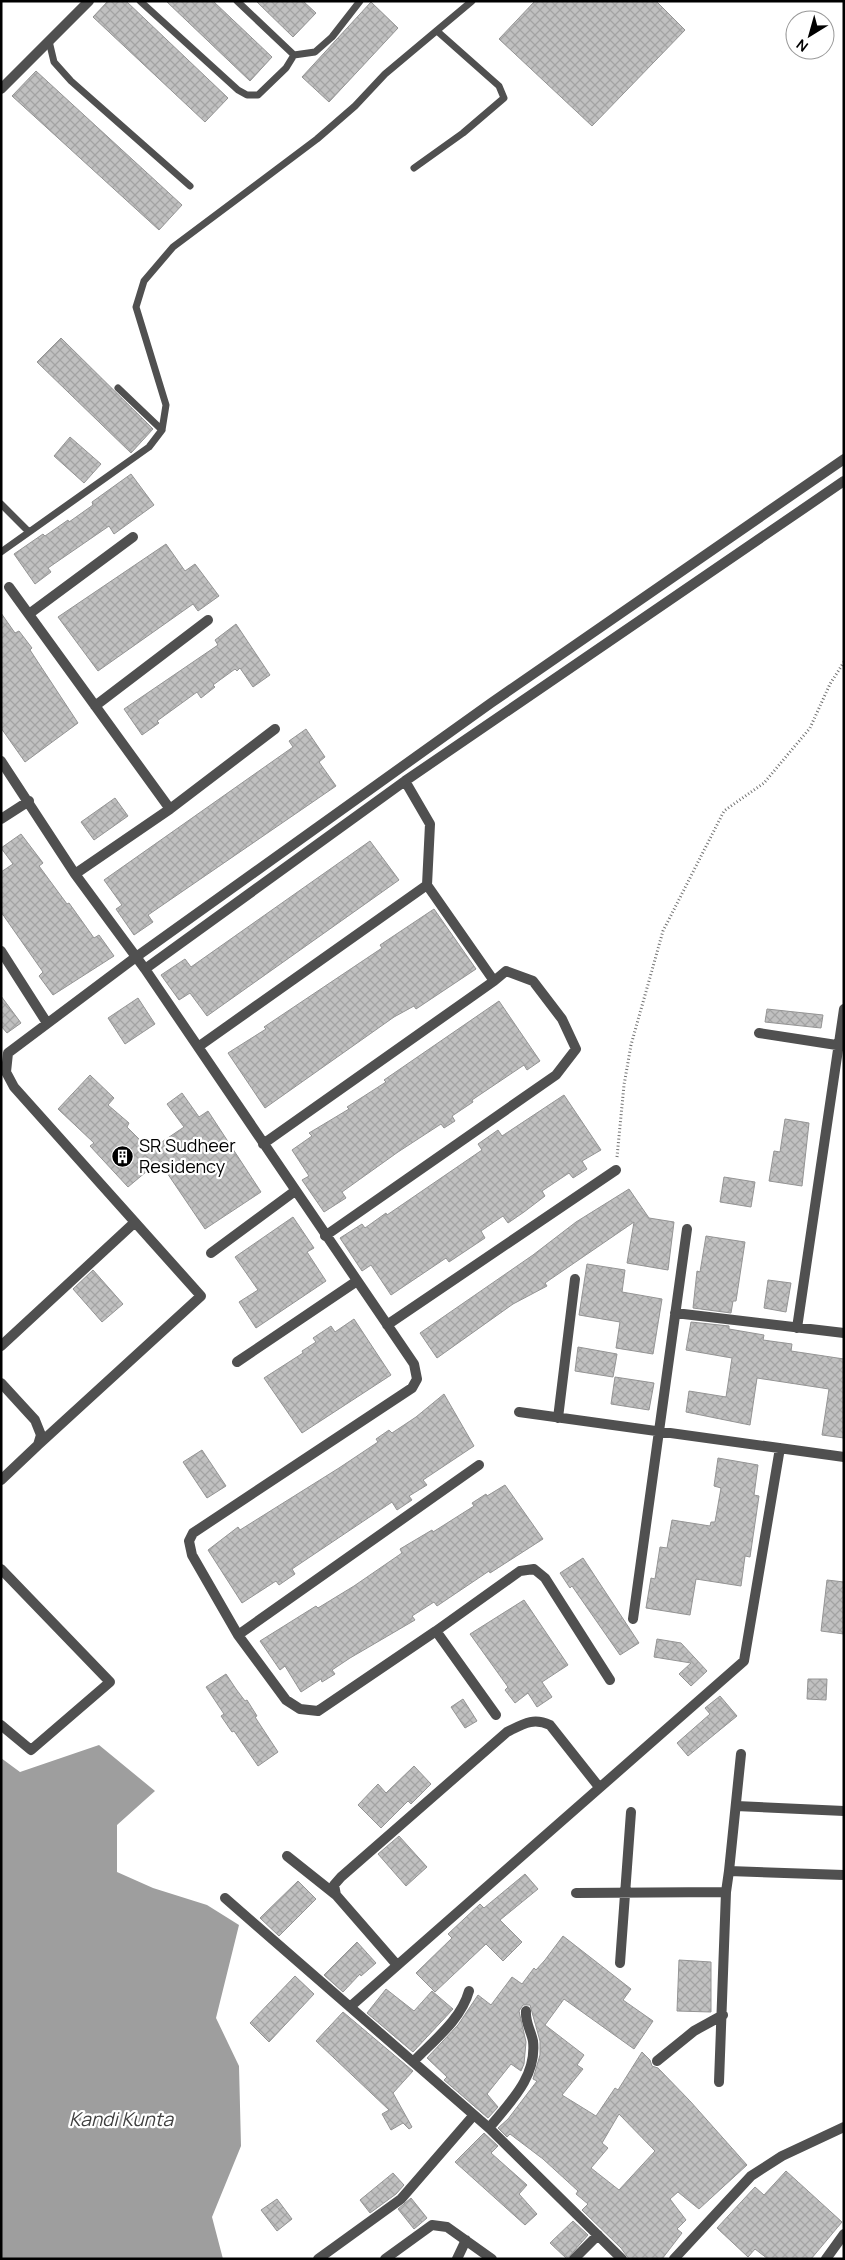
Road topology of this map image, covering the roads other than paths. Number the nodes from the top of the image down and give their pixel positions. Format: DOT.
graph roads {
  1 [pos="89,1"];
  2 [pos="140,1"];
  3 [pos="237,1"];
  4 [pos="360,1"];
  5 [pos="472,1"];
  6 [pos="437,30"];
  7 [pos="49,41"];
  8 [pos="294,55"];
  9 [pos="1,89"];
  10 [pos="414,168"];
  11 [pos="190,186"];
  12 [pos="118,388"];
  13 [pos="162,430"];
  14 [pos="844,459"];
  15 [pos="844,481"];
  16 [pos="1,504"];
  17 [pos="28,531"];
  18 [pos="133,537"];
  19 [pos="1,552"];
  20 [pos="9,587"];
  21 [pos="29,614"];
  22 [pos="208,620"];
  23 [pos="95,706"];
  24 [pos="275,730"];
  25 [pos="1,761"];
  26 [pos="405,781"];
  27 [pos="29,801"];
  28 [pos="170,809"];
  29 [pos="1,819"];
  30 [pos="75,874"];
  31 [pos="427,885"];
  32 [pos="1,952"];
  33 [pos="136,957"];
  34 [pos="145,969"];
  35 [pos="494,980"];
  36 [pos="844,1009"];
  37 [pos="47,1023"];
  38 [pos="758,1033"];
  39 [pos="841,1046"];
  40 [pos="198,1048"];
  41 [pos="263,1144"];
  42 [pos="616,1170"];
  43 [pos="295,1191"];
  44 [pos="134,1223"];
  45 [pos="687,1229"];
  46 [pos="325,1236"];
  47 [pos="211,1253"];
  48 [pos="575,1279"];
  49 [pos="356,1281"];
  50 [pos="675,1313"];
  51 [pos="387,1326"];
  52 [pos="798,1328"];
  53 [pos="844,1333"];
  54 [pos="1,1346"];
  55 [pos="237,1362"];
  56 [pos="1,1383"];
  57 [pos="519,1412"];
  58 [pos="558,1418"];
  59 [pos="659,1432"];
  60 [pos="38,1445"];
  61 [pos="780,1448"];
  62 [pos="844,1457"];
  63 [pos="478,1465"];
  64 [pos="1,1480"];
  65 [pos="1,1569"];
  66 [pos="633,1619"];
  67 [pos="436,1631"];
  68 [pos="238,1635"];
  69 [pos="610,1680"];
  70 [pos="496,1715"];
  71 [pos="1,1725"];
  72 [pos="741,1754"];
  73 [pos="599,1786"];
  74 [pos="736,1806"];
  75 [pos="844,1811"];
  76 [pos="632,1812"];
  77 [pos="287,1856"];
  78 [pos="729,1871"];
  79 [pos="844,1876"];
  80 [pos="624,1891"];
  81 [pos="726,1892"];
  82 [pos="576,1893"];
  83 [pos="336,1895"];
  84 [pos="225,1898"];
  85 [pos="620,1963"];
  86 [pos="397,1965"];
  87 [pos="468,1992"];
  88 [pos="351,2006"];
  89 [pos="526,2011"];
  90 [pos="723,2015"];
  91 [pos="658,2061"];
  92 [pos="413,2062"];
  93 [pos="719,2082"];
  94 [pos="473,2116"];
  95 [pos="844,2127"];
  96 [pos="490,2128"];
  97 [pos="844,2234"];
  98 [pos="598,2235"];
  99 [pos="466,2240"];
  100 [pos="318,2259"];
  101 [pos="385,2259"];
  102 [pos="458,2259"];
  103 [pos="492,2259"];
  104 [pos="574,2259"];
  105 [pos="622,2259"];
  106 [pos="674,2259"];
  107 [pos="826,2259"];
  1 -- 7 [label="street"];
  2 -- 8 [label="lane"];
  3 -- 8 [label="lane"];
  4 -- 8 [label="lane"];
  5 -- 6 [label="lane"];
  6 -- 10 [label="lane"];
  6 -- 13 [label="lane"];
  7 -- 9 [label="street"];
  7 -- 11 [label="lane"];
  12 -- 13 [label="lane"];
  13 -- 17 [label="lane"];
  14 -- 33 [label="street"];
  15 -- 26 [label="street"];
  16 -- 17 [label="lane"];
  17 -- 19 [label="lane"];
  18 -- 21 [label="street"];
  20 -- 21 [label="street"];
  21 -- 23 [label="street"];
  22 -- 23 [label="street"];
  23 -- 28 [label="street"];
  24 -- 28 [label="street"];
  25 -- 27 [label="street"];
  26 -- 31 [label="street"];
  26 -- 34 [label="street"];
  27 -- 29 [label="street"];
  27 -- 30 [label="street"];
  28 -- 30 [label="street"];
  30 -- 33 [label="street"];
  31 -- 35 [label="street"];
  31 -- 40 [label="street"];
  32 -- 37 [label="street"];
  33 -- 34 [label="street"];
  33 -- 37 [label="street"];
  34 -- 40 [label="street"];
  35 -- 41 [label="street"];
  35 -- 46 [label="street"];
  36 -- 39 [label="street"];
  37 -- 44 [label="street"];
  38 -- 39 [label="street"];
  39 -- 52 [label="street"];
  40 -- 41 [label="street"];
  41 -- 43 [label="street"];
  42 -- 51 [label="street"];
  43 -- 46 [label="street"];
  43 -- 47 [label="street"];
  44 -- 54 [label="street"];
  44 -- 60 [label="street"];
  45 -- 50 [label="street"];
  46 -- 49 [label="street"];
  48 -- 58 [label="street"];
  49 -- 51 [label="street"];
  49 -- 55 [label="street"];
  50 -- 52 [label="street"];
  50 -- 59 [label="street"];
  51 -- 68 [label="street"];
  52 -- 53 [label="street"];
  56 -- 60 [label="street"];
  57 -- 58 [label="street"];
  58 -- 59 [label="street"];
  59 -- 61 [label="street"];
  59 -- 66 [label="street"];
  60 -- 64 [label="street"];
  61 -- 62 [label="street"];
  61 -- 73 [label="street"];
  63 -- 68 [label="street"];
  65 -- 71 [label="street"];
  67 -- 68 [label="street"];
  67 -- 69 [label="street"];
  67 -- 70 [label="street"];
  72 -- 74 [label="street"];
  73 -- 83 [label="street"];
  73 -- 86 [label="street"];
  74 -- 75 [label="street"];
  74 -- 78 [label="street"];
  76 -- 80 [label="street"];
  77 -- 83 [label="street"];
  78 -- 79 [label="street"];
  78 -- 81 [label="street"];
  80 -- 81 [label="street"];
  80 -- 82 [label="street"];
  80 -- 85 [label="street"];
  81 -- 90 [label="street"];
  83 -- 86 [label="street"];
  84 -- 88 [label="street"];
  86 -- 88 [label="street"];
  87 -- 92 [label="street"];
  88 -- 92 [label="street"];
  89 -- 96 [label="street"];
  90 -- 91 [label="street"];
  90 -- 93 [label="street"];
  92 -- 94 [label="street"];
  94 -- 96 [label="street"];
  94 -- 100 [label="street"];
  95 -- 106 [label="street"];
  96 -- 98 [label="street"];
  97 -- 107 [label="street"];
  98 -- 104 [label="street"];
  98 -- 105 [label="street"];
  99 -- 101 [label="street"];
  99 -- 102 [label="street"];
  99 -- 103 [label="street"];
}
